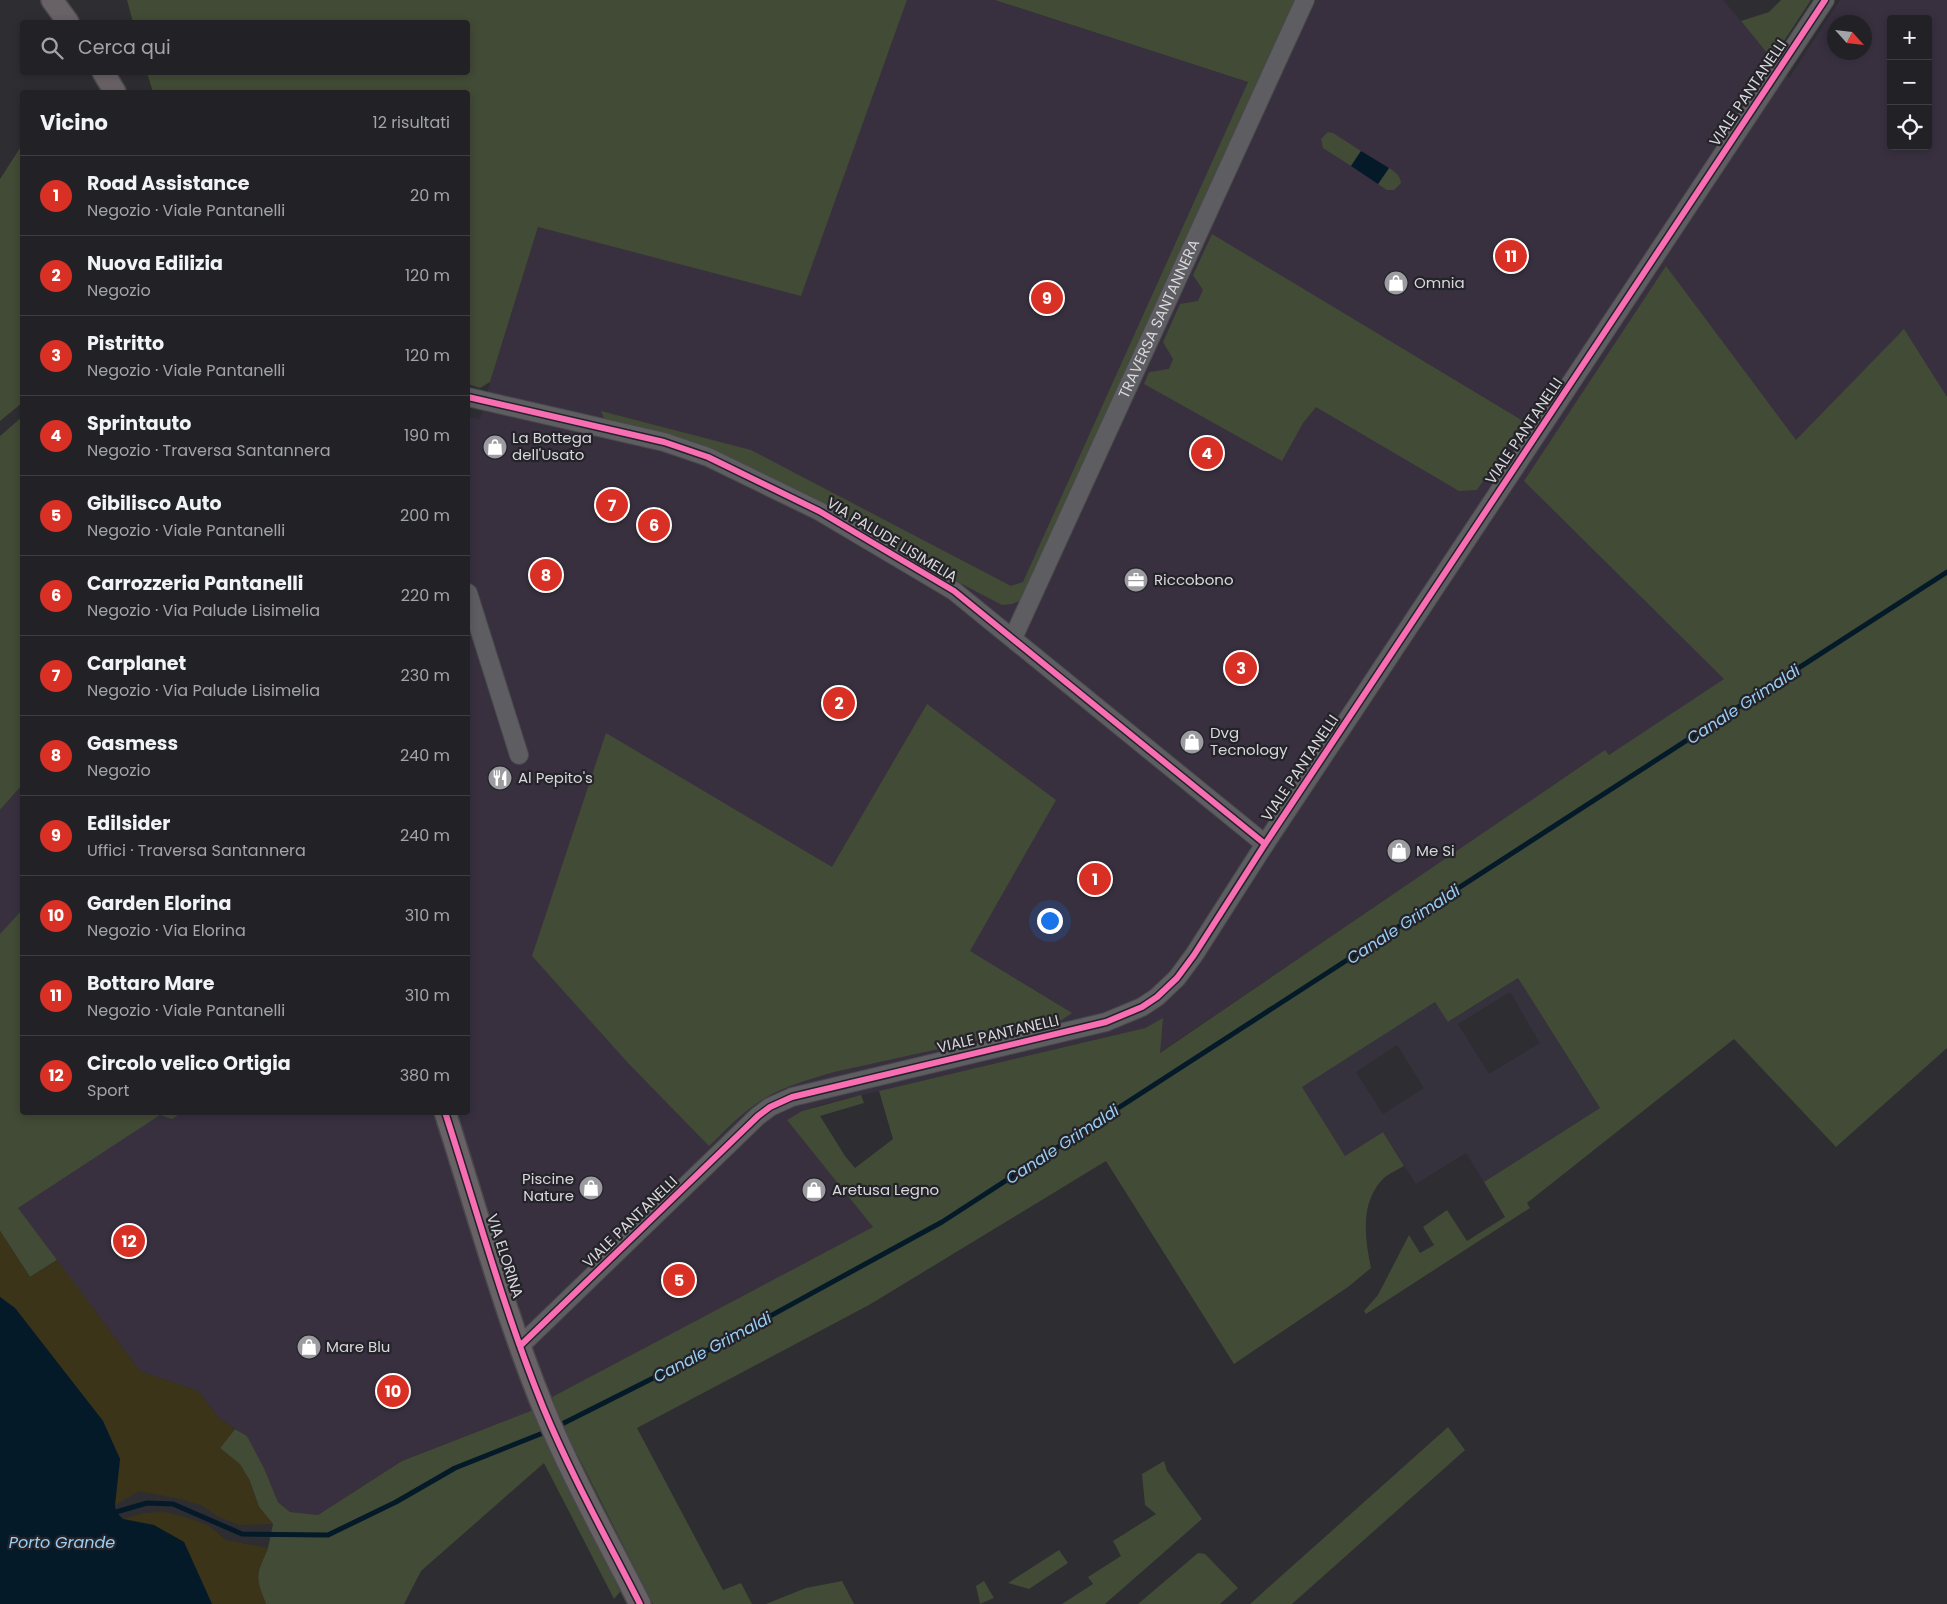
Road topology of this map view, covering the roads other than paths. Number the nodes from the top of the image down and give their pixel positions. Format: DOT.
graph roads {
  1 [pos="52,0"];
  2 [pos="1305,0"];
  3 [pos="1825,0"];
  4 [pos="67,20"];
  5 [pos="105,75"];
  6 [pos="114,90"];
  7 [pos="470,396"];
  8 [pos="470,599"];
  9 [pos="1013,638"];
  10 [pos="519,756"];
  11 [pos="1265,844"];
  12 [pos="446,1115"];
  13 [pos="520,1346"];
  14 [pos="640,1604"];
  1 -- 4 [label="main road"];
  2 -- 9 [label="street, TRAVERSA SANTANNERA"];
  3 -- 11 [label="street, VIALE PANTANELLI"];
  5 -- 6 [label="main road"];
  7 -- 9 [label="street, VIA PALUDE LISIMELIA"];
  8 -- 10 [label="street"];
  9 -- 11 [label="street, VIA PALUDE LISIMELIA"];
  11 -- 13 [label="street, VIALE PANTANELLI"];
  12 -- 13 [label="main road, VIA ELORINA"];
  13 -- 14 [label="main road, VIA ELORINA"];
}
